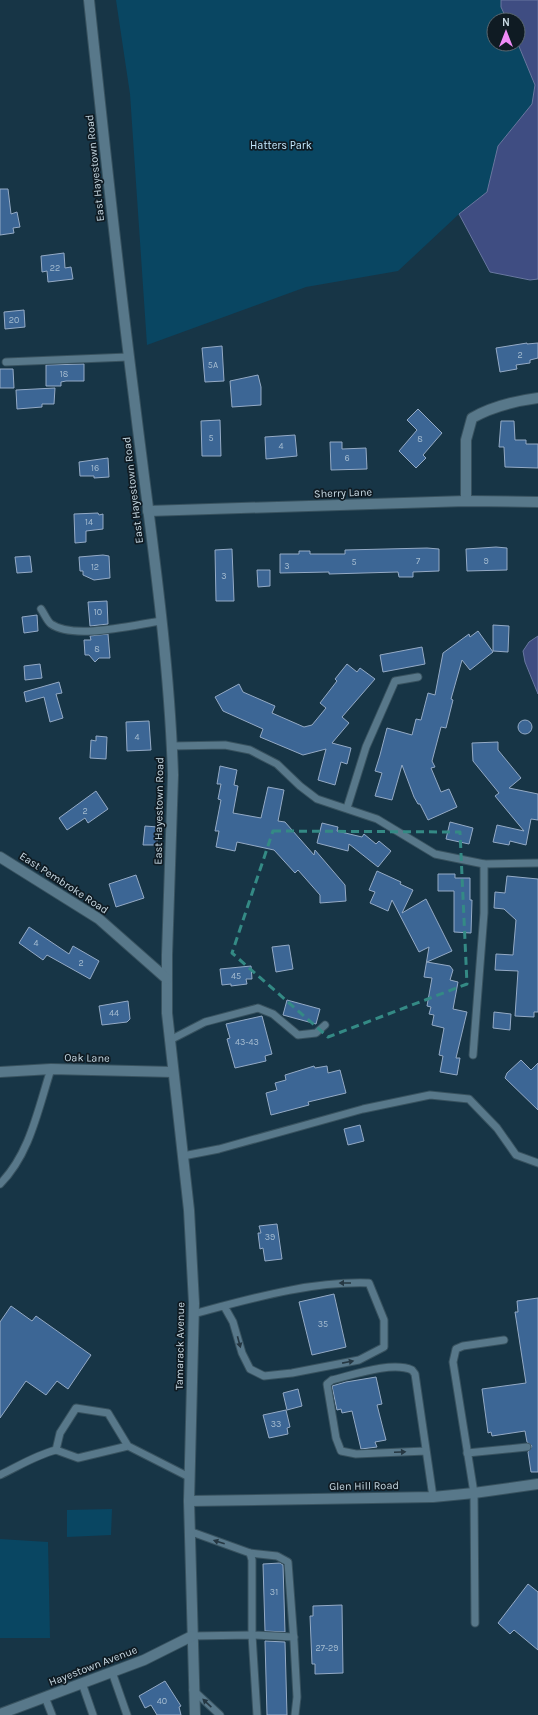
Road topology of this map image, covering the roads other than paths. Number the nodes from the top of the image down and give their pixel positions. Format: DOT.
graph roads {
  1 [pos="89,0"];
  2 [pos="128,357"];
  3 [pos="6,362"];
  4 [pos="538,398"];
  5 [pos="466,501"];
  6 [pos="538,502"];
  7 [pos="148,511"];
  8 [pos="41,609"];
  9 [pos="161,621"];
  10 [pos="418,677"];
  11 [pos="172,746"];
  12 [pos="347,808"];
  13 [pos="0,857"];
  14 [pos="538,863"];
  15 [pos="484,864"];
  16 [pos="167,979"];
  17 [pos="324,1026"];
  18 [pos="170,1040"];
  19 [pos="473,1055"];
  20 [pos="51,1069"];
  21 [pos="0,1072"];
  22 [pos="173,1072"];
  23 [pos="183,1156"];
  24 [pos="538,1163"];
  25 [pos="0,1184"];
  26 [pos="224,1306"];
  27 [pos="193,1314"];
  28 [pos="504,1340"];
  29 [pos="128,1446"];
  30 [pos="527,1447"];
  31 [pos="56,1450"];
  32 [pos="426,1451"];
  33 [pos="467,1453"];
  34 [pos="0,1475"];
  35 [pos="189,1477"];
  36 [pos="538,1484"];
  37 [pos="474,1493"];
  38 [pos="433,1497"];
  39 [pos="189,1501"];
  40 [pos="189,1531"];
  41 [pos="250,1553"];
  42 [pos="475,1623"];
  43 [pos="252,1635"];
  44 [pos="192,1636"];
  45 [pos="294,1636"];
  46 [pos="112,1672"];
  47 [pos="82,1683"];
  48 [pos="193,1690"];
  49 [pos="45,1697"];
  50 [pos="0,1714"];
  51 [pos="52,1715"];
  52 [pos="93,1715"];
  53 [pos="126,1715"];
  54 [pos="195,1715"];
  55 [pos="220,1715"];
  56 [pos="257,1715"];
  57 [pos="295,1715"];
  1 -- 2 [label="street, East Hayestown Road"];
  2 -- 3 [label="lane"];
  2 -- 7 [label="street, East Hayestown Road"];
  4 -- 5 [label="street"];
  5 -- 6 [label="street, Sherry Lane"];
  5 -- 7 [label="street, Sherry Lane"];
  7 -- 9 [label="street, East Hayestown Road"];
  8 -- 9 [label="lane"];
  9 -- 11 [label="street, East Hayestown Road"];
  10 -- 12 [label="lane"];
  11 -- 12 [label="lane"];
  11 -- 16 [label="street, East Hayestown Road"];
  12 -- 15 [label="lane"];
  13 -- 16 [label="street, East Pembroke Road"];
  14 -- 15 [label="lane"];
  15 -- 19 [label="lane"];
  16 -- 18 [label="street, Tamarack Avenue"];
  17 -- 18 [label="lane"];
  18 -- 22 [label="street, Tamarack Avenue"];
  20 -- 21 [label="street, Oak Lane"];
  20 -- 22 [label="street, Oak Lane"];
  20 -- 25 [label="lane"];
  22 -- 23 [label="street, Tamarack Avenue"];
  23 -- 24 [label="lane"];
  23 -- 27 [label="street, Tamarack Avenue"];
  26 -- 26 [label="lane, one-way"];
  26 -- 27 [label="lane"];
  27 -- 35 [label="street, Tamarack Avenue"];
  28 -- 33 [label="lane"];
  29 -- 31 [label="lane"];
  29 -- 31 [label="lane"];
  29 -- 35 [label="lane"];
  30 -- 33 [label="lane"];
  31 -- 34 [label="lane"];
  32 -- 32 [label="lane, one-way"];
  32 -- 38 [label="lane"];
  33 -- 37 [label="lane"];
  35 -- 39 [label="street, Tamarack Avenue"];
  36 -- 37 [label="street, Glen Hill Road"];
  37 -- 38 [label="street, Glen Hill Road"];
  37 -- 42 [label="lane"];
  38 -- 39 [label="street, Glen Hill Road"];
  39 -- 40 [label="street, Tamarack Avenue"];
  41 -- 40 [label="lane, one-way"];
  40 -- 44 [label="street, Tamarack Avenue"];
  41 -- 43 [label="lane"];
  41 -- 45 [label="lane"];
  43 -- 44 [label="lane"];
  43 -- 45 [label="lane"];
  43 -- 56 [label="lane"];
  44 -- 46 [label="street, Hayestown Avenue"];
  44 -- 48 [label="street, Tamarack Avenue"];
  45 -- 57 [label="lane"];
  46 -- 47 [label="street, Hayestown Avenue"];
  46 -- 53 [label="lane"];
  47 -- 49 [label="street, Hayestown Avenue"];
  47 -- 52 [label="lane"];
  48 -- 54 [label="street, Tamarack Avenue"];
  55 -- 48 [label="lane, one-way"];
  49 -- 50 [label="street, Hayestown Avenue"];
  49 -- 51 [label="lane"];
}
